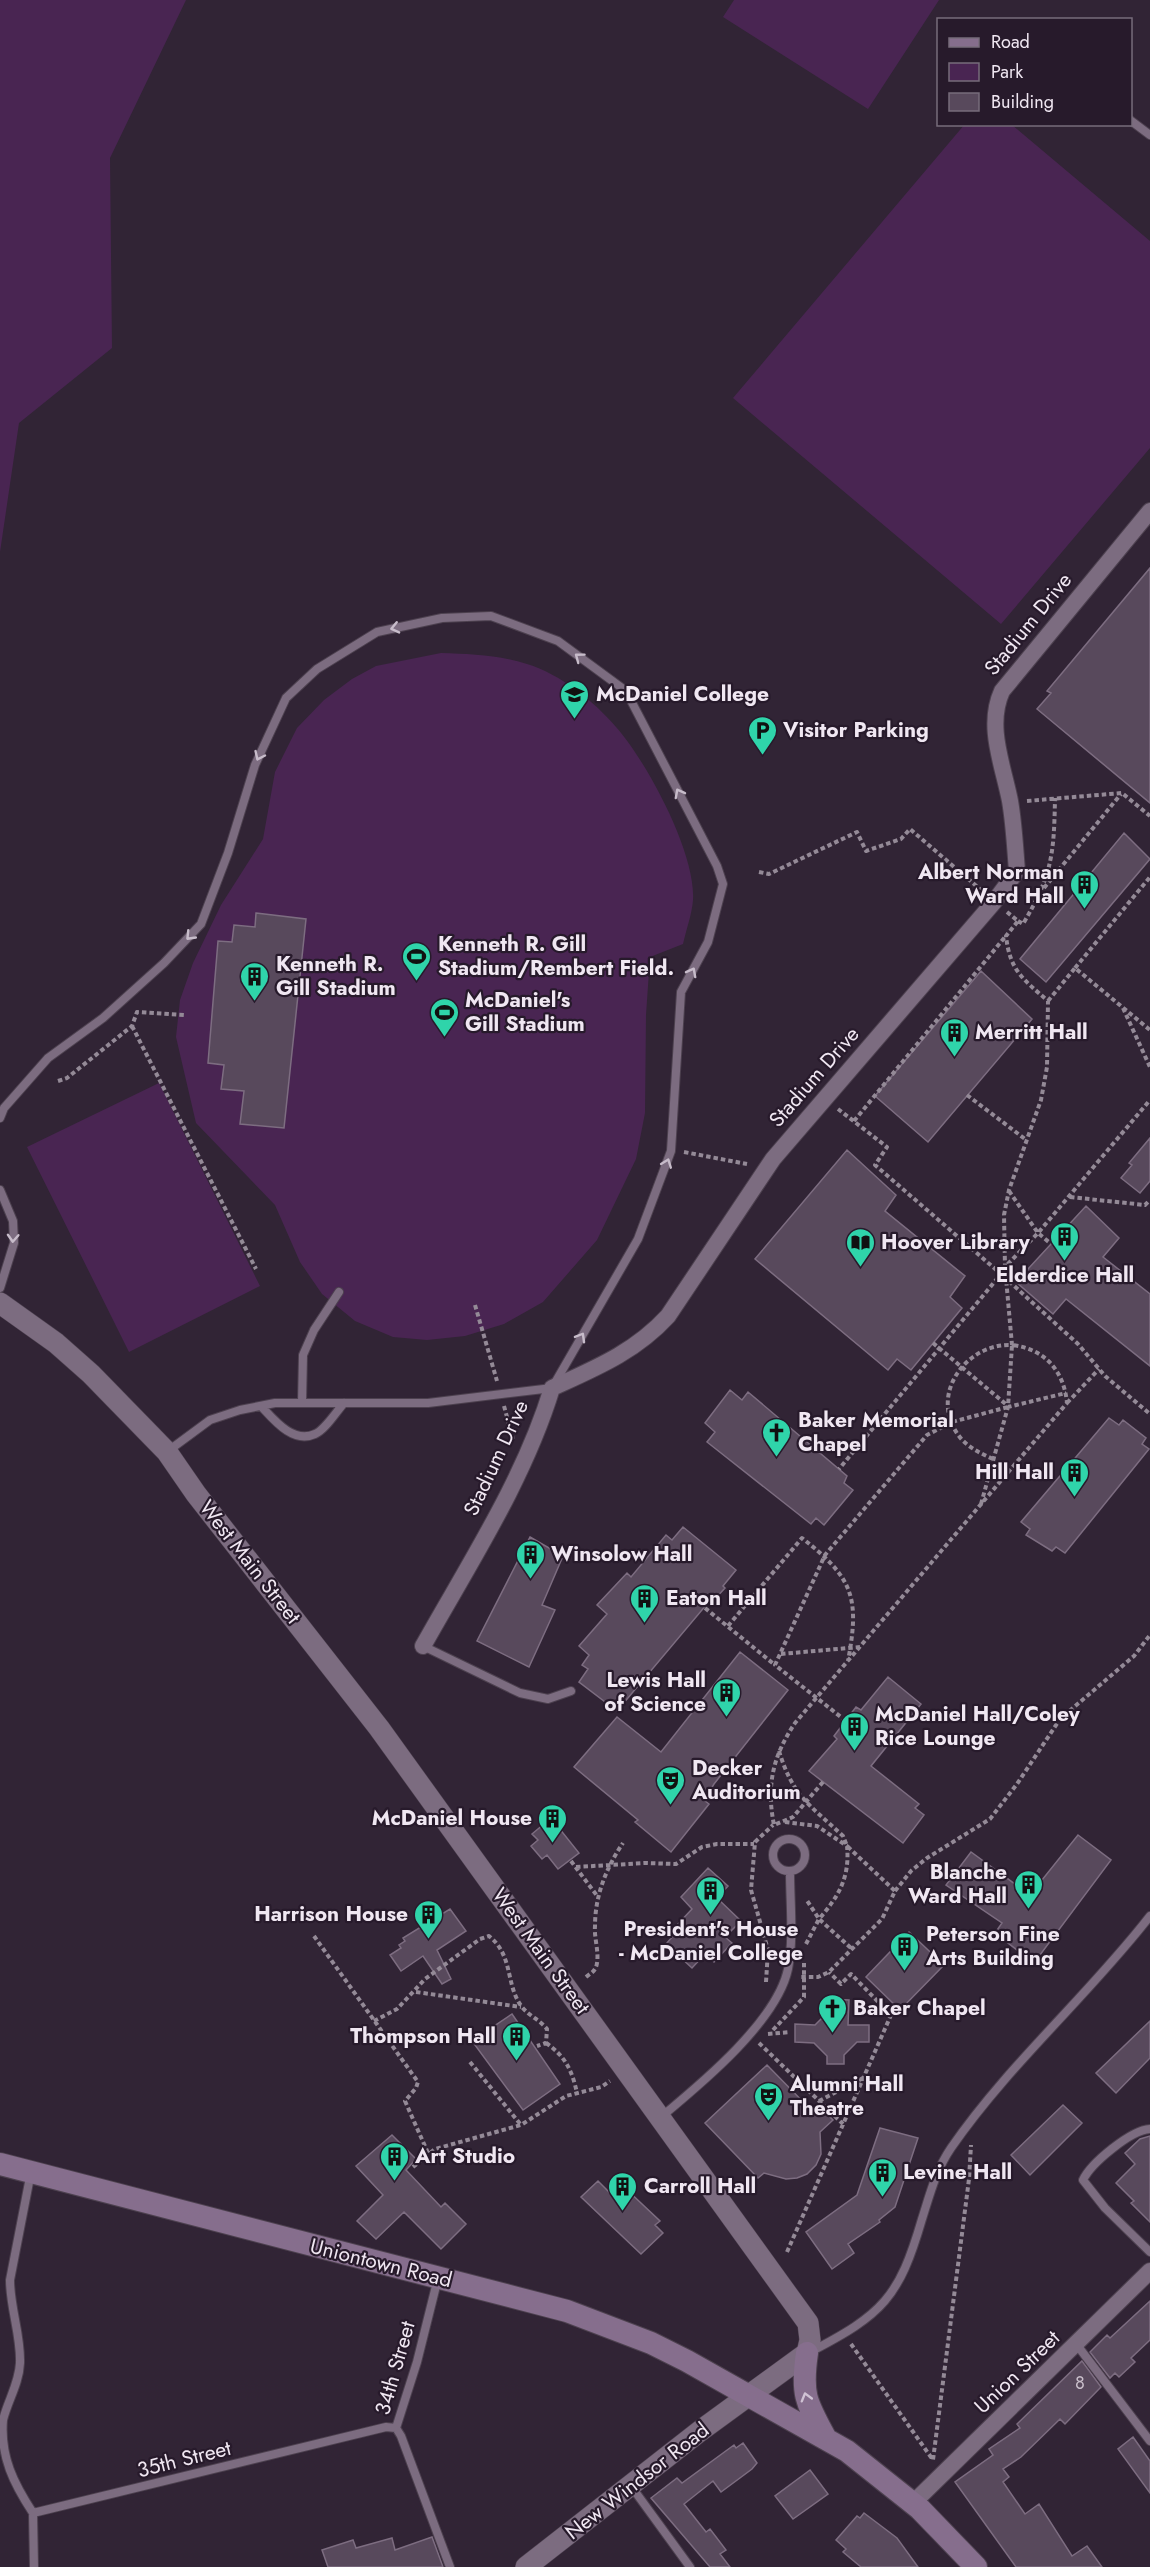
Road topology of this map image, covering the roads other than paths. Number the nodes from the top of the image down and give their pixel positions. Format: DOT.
graph roads {
  1 [pos="1150,120"];
  2 [pos="1132,121"];
  3 [pos="1142,129"];
  4 [pos="1150,135"];
  5 [pos="1150,511"];
  6 [pos="0,1118"];
  7 [pos="0,1190"];
  8 [pos="0,1288"];
  9 [pos="339,1292"];
  10 [pos="0,1303"];
  11 [pos="552,1388"];
  12 [pos="302,1403"];
  13 [pos="344,1403"];
  14 [pos="261,1406"];
  15 [pos="167,1452"];
  16 [pos="423,1646"];
  17 [pos="571,1691"];
  18 [pos="790,1872"];
  19 [pos="1150,1916"];
  20 [pos="661,2117"];
  21 [pos="1150,2129"];
  22 [pos="0,2164"];
  23 [pos="31,2171"];
  24 [pos="1150,2252"];
  25 [pos="1150,2271"];
  26 [pos="438,2278"];
  27 [pos="1077,2345"];
  28 [pos="807,2353"];
  29 [pos="748,2397"];
  30 [pos="396,2428"];
  31 [pos="825,2437"];
  32 [pos="1150,2441"];
  33 [pos="630,2485"];
  34 [pos="913,2503"];
  35 [pos="33,2513"];
  36 [pos="34,2567"];
  37 [pos="450,2567"];
  38 [pos="526,2567"];
  39 [pos="690,2567"];
  40 [pos="976,2567"];
  1 -- 3 [label="lane"];
  2 -- 3 [label="lane"];
  3 -- 4 [label="lane"];
  5 -- 11 [label="street, Stadium Drive"];
  11 -- 6 [label="lane, one-way"];
  7 -- 8 [label="lane, one-way"];
  9 -- 12 [label="lane"];
  10 -- 15 [label="street, West Main Street"];
  11 -- 13 [label="lane"];
  11 -- 16 [label="street, Stadium Drive"];
  12 -- 13 [label="lane"];
  12 -- 14 [label="lane"];
  13 -- 14 [label="lane"];
  14 -- 15 [label="lane"];
  15 -- 20 [label="street, West Main Street"];
  16 -- 17 [label="lane"];
  18 -- 20 [label="lane"];
  19 -- 28 [label="lane"];
  20 -- 28 [label="street, West Main Street"];
  21 -- 24 [label="lane"];
  22 -- 23 [label="main road, Uniontown Road"];
  23 -- 26 [label="main road, Uniontown Road"];
  23 -- 35 [label="lane"];
  25 -- 27 [label="street, Union Street"];
  26 -- 29 [label="main road, Uniontown Road"];
  26 -- 30 [label="lane, 34th Street"];
  27 -- 32 [label="lane"];
  27 -- 34 [label="street, Union Street"];
  28 -- 29 [label="street"];
  31 -- 28 [label="main road, one-way"];
  29 -- 31 [label="main road"];
  29 -- 33 [label="street, New Windsor Road"];
  30 -- 35 [label="lane, 35th Street"];
  30 -- 37 [label="lane, 34th Street"];
  31 -- 34 [label="main road"];
  33 -- 38 [label="street, New Windsor Road"];
  33 -- 39 [label="lane"];
  34 -- 40 [label="main road"];
  35 -- 36 [label="lane"];
}
